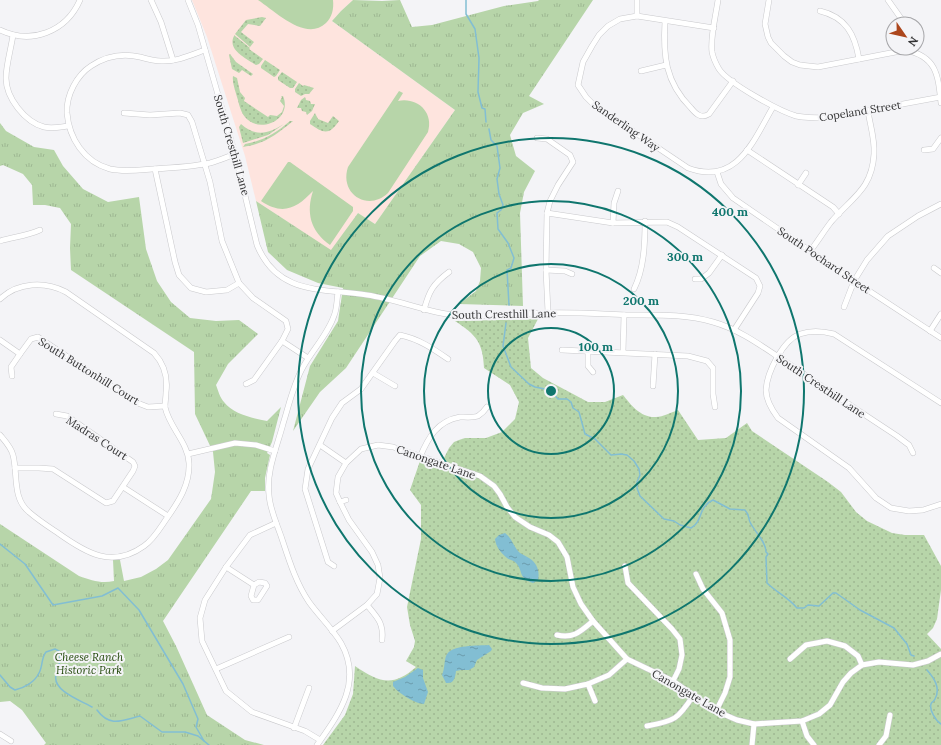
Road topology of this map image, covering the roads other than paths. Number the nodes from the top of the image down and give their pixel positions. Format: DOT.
graph roads {
  1 [pos="80,0"];
  2 [pos="150,0"];
  3 [pos="188,0"];
  4 [pos="637,0"];
  5 [pos="718,0"];
  6 [pos="769,0"];
  7 [pos="888,0"];
  8 [pos="820,11"];
  9 [pos="637,16"];
  10 [pos="899,16"];
  11 [pos="665,21"];
  12 [pos="714,28"];
  13 [pos="0,30"];
  14 [pos="14,36"];
  15 [pos="205,50"];
  16 [pos="885,53"];
  17 [pos="923,56"];
  18 [pos="859,59"];
  19 [pos="173,60"];
  20 [pos="666,65"];
  21 [pos="641,71"];
  22 [pos="733,81"];
  23 [pos="941,99"];
  24 [pos="773,107"];
  25 [pos="868,111"];
  26 [pos="124,113"];
  27 [pos="68,126"];
  28 [pos="537,138"];
  29 [pos="941,138"];
  30 [pos="747,150"];
  31 [pos="924,150"];
  32 [pos="236,154"];
  33 [pos="204,164"];
  34 [pos="156,169"];
  35 [pos="717,172"];
  36 [pos="806,173"];
  37 [pos="798,185"];
  38 [pos="618,191"];
  39 [pos="941,204"];
  40 [pos="547,213"];
  41 [pos="839,214"];
  42 [pos="645,222"];
  43 [pos="613,223"];
  44 [pos="40,230"];
  45 [pos="0,241"];
  46 [pos="811,250"];
  47 [pos="722,255"];
  48 [pos="934,268"];
  49 [pos="546,270"];
  50 [pos="449,272"];
  51 [pos="941,273"];
  52 [pos="572,274"];
  53 [pos="695,279"];
  54 [pos="854,281"];
  55 [pos="239,283"];
  56 [pos="634,289"];
  57 [pos="338,292"];
  58 [pos="0,300"];
  59 [pos="844,307"];
  60 [pos="424,310"];
  61 [pos="548,312"];
  62 [pos="941,314"];
  63 [pos="624,315"];
  64 [pos="734,330"];
  65 [pos="930,331"];
  66 [pos="941,338"];
  67 [pos="0,340"];
  68 [pos="282,341"];
  69 [pos="562,350"];
  70 [pos="588,351"];
  71 [pos="623,352"];
  72 [pos="20,354"];
  73 [pos="655,354"];
  74 [pos="777,357"];
  75 [pos="308,358"];
  76 [pos="448,359"];
  77 [pos="373,372"];
  78 [pos="593,372"];
  79 [pos="12,376"];
  80 [pos="246,384"];
  81 [pos="395,386"];
  82 [pos="653,386"];
  83 [pos="941,403"];
  84 [pos="165,406"];
  85 [pos="487,407"];
  86 [pos="715,407"];
  87 [pos="56,414"];
  88 [pos="0,435"];
  89 [pos="320,445"];
  90 [pos="275,452"];
  91 [pos="913,453"];
  92 [pos="188,454"];
  93 [pos="420,457"];
  94 [pos="346,463"];
  95 [pos="15,468"];
  96 [pos="123,487"];
  97 [pos="346,500"];
  98 [pos="340,502"];
  99 [pos="940,506"];
  100 [pos="168,516"];
  101 [pos="276,523"];
  102 [pos="334,566"];
  103 [pos="625,566"];
  104 [pos="226,567"];
  105 [pos="696,574"];
  106 [pos="254,585"];
  107 [pos="367,605"];
  108 [pos="594,621"];
  109 [pos="332,631"];
  110 [pos="557,635"];
  111 [pos="289,637"];
  112 [pos="382,640"];
  113 [pos="941,654"];
  114 [pos="627,659"];
  115 [pos="790,659"];
  116 [pos="862,665"];
  117 [pos="216,669"];
  118 [pos="673,681"];
  119 [pos="523,683"];
  120 [pos="588,684"];
  121 [pos="309,688"];
  122 [pos="693,696"];
  123 [pos="594,701"];
  124 [pos="716,711"];
  125 [pos="890,716"];
  126 [pos="802,721"];
  127 [pos="754,724"];
  128 [pos="647,726"];
  129 [pos="294,728"];
  130 [pos="0,734"];
  131 [pos="320,740"];
  132 [pos="11,741"];
  133 [pos="317,745"];
  134 [pos="752,745"];
  135 [pos="814,745"];
  136 [pos="880,745"];
  1 -- 14 [label="street"];
  2 -- 19 [label="street"];
  3 -- 15 [label="street, South Cresthill Lane"];
  4 -- 9 [label="street"];
  5 -- 12 [label="street, Copeland Street"];
  6 -- 18 [label="street"];
  7 -- 10 [label="street"];
  8 -- 18 [label="street"];
  9 -- 11 [label="street, Sanderling Way"];
  9 -- 35 [label="street, Sanderling Way"];
  11 -- 12 [label="street, Sanderling Way"];
  11 -- 20 [label="street"];
  12 -- 22 [label="street, Copeland Street"];
  13 -- 14 [label="street"];
  14 -- 27 [label="street"];
  15 -- 19 [label="street"];
  15 -- 32 [label="street, South Cresthill Lane"];
  16 -- 18 [label="street"];
  17 -- 23 [label="street"];
  19 -- 27 [label="street"];
  20 -- 21 [label="street"];
  20 -- 22 [label="street"];
  22 -- 24 [label="street, Copeland Street"];
  23 -- 25 [label="street, Copeland Street"];
  24 -- 25 [label="street, Copeland Street"];
  24 -- 30 [label="street, Sanderling Way"];
  25 -- 41 [label="street"];
  26 -- 33 [label="street"];
  27 -- 34 [label="street"];
  28 -- 40 [label="street"];
  29 -- 31 [label="street"];
  30 -- 35 [label="street, Sanderling Way"];
  30 -- 37 [label="street"];
  32 -- 33 [label="street"];
  32 -- 57 [label="street, South Cresthill Lane"];
  33 -- 34 [label="street"];
  33 -- 55 [label="street"];
  34 -- 55 [label="street"];
  35 -- 46 [label="street, South Pochard Street"];
  36 -- 37 [label="street"];
  37 -- 41 [label="street"];
  38 -- 43 [label="street"];
  39 -- 54 [label="street"];
  40 -- 43 [label="street"];
  40 -- 49 [label="street"];
  41 -- 46 [label="street"];
  42 -- 43 [label="street"];
  42 -- 47 [label="street"];
  42 -- 56 [label="street"];
  44 -- 45 [label="street"];
  46 -- 54 [label="street, South Pochard Street"];
  47 -- 53 [label="street"];
  47 -- 64 [label="street"];
  48 -- 51 [label="street"];
  49 -- 52 [label="street"];
  49 -- 61 [label="street"];
  50 -- 60 [label="street"];
  54 -- 59 [label="street"];
  54 -- 65 [label="street, South Pochard Street"];
  55 -- 68 [label="street"];
  57 -- 60 [label="street, South Cresthill Lane"];
  57 -- 75 [label="street"];
  58 -- 84 [label="street"];
  60 -- 61 [label="street, South Cresthill Lane"];
  61 -- 63 [label="street, South Cresthill Lane"];
  62 -- 65 [label="street"];
  63 -- 64 [label="street, South Cresthill Lane"];
  63 -- 71 [label="street"];
  64 -- 74 [label="street, South Cresthill Lane"];
  65 -- 66 [label="street, South Pochard Street"];
  67 -- 72 [label="street"];
  68 -- 75 [label="street"];
  68 -- 80 [label="street"];
  69 -- 70 [label="street"];
  70 -- 71 [label="street"];
  70 -- 78 [label="street"];
  71 -- 73 [label="street"];
  72 -- 79 [label="street, South Buttonhill Court"];
  72 -- 84 [label="street, South Buttonhill Court"];
  73 -- 82 [label="street"];
  73 -- 86 [label="street"];
  74 -- 83 [label="street"];
  74 -- 91 [label="street, South Cresthill Lane"];
  74 -- 99 [label="street"];
  75 -- 90 [label="street"];
  76 -- 77 [label="street"];
  77 -- 81 [label="street"];
  77 -- 89 [label="street"];
  84 -- 92 [label="street"];
  85 -- 93 [label="street"];
  87 -- 96 [label="street, Madras Court"];
  88 -- 95 [label="street"];
  89 -- 94 [label="street"];
  89 -- 102 [label="street"];
  90 -- 92 [label="street"];
  90 -- 101 [label="street"];
  92 -- 100 [label="street"];
  93 -- 94 [label="street, Canongate Lane"];
  93 -- 108 [label="street, Canongate Lane"];
  94 -- 98 [label="street, Canongate Lane"];
  95 -- 96 [label="street"];
  95 -- 100 [label="street"];
  96 -- 100 [label="street"];
  97 -- 98 [label="street"];
  98 -- 107 [label="street, Canongate Lane"];
  101 -- 104 [label="street"];
  101 -- 109 [label="street"];
  103 -- 118 [label="street"];
  104 -- 106 [label="street"];
  104 -- 117 [label="street"];
  105 -- 124 [label="street"];
  107 -- 109 [label="street, Canongate Lane"];
  107 -- 112 [label="street"];
  108 -- 110 [label="street"];
  108 -- 114 [label="street, Canongate Lane"];
  109 -- 131 [label="street"];
  111 -- 117 [label="street"];
  113 -- 116 [label="street"];
  114 -- 118 [label="street, Canongate Lane"];
  114 -- 120 [label="street"];
  115 -- 116 [label="street"];
  116 -- 126 [label="street, Canongate Lane"];
  117 -- 129 [label="street"];
  118 -- 122 [label="street, Canongate Lane"];
  119 -- 120 [label="street"];
  120 -- 123 [label="street"];
  121 -- 129 [label="street"];
  122 -- 124 [label="street, Canongate Lane"];
  122 -- 128 [label="street"];
  124 -- 127 [label="street, Canongate Lane"];
  125 -- 136 [label="street"];
  126 -- 127 [label="street, Canongate Lane"];
  126 -- 135 [label="street"];
  127 -- 134 [label="street"];
  129 -- 131 [label="street"];
  130 -- 132 [label="street"];
  131 -- 133 [label="street"];
}
